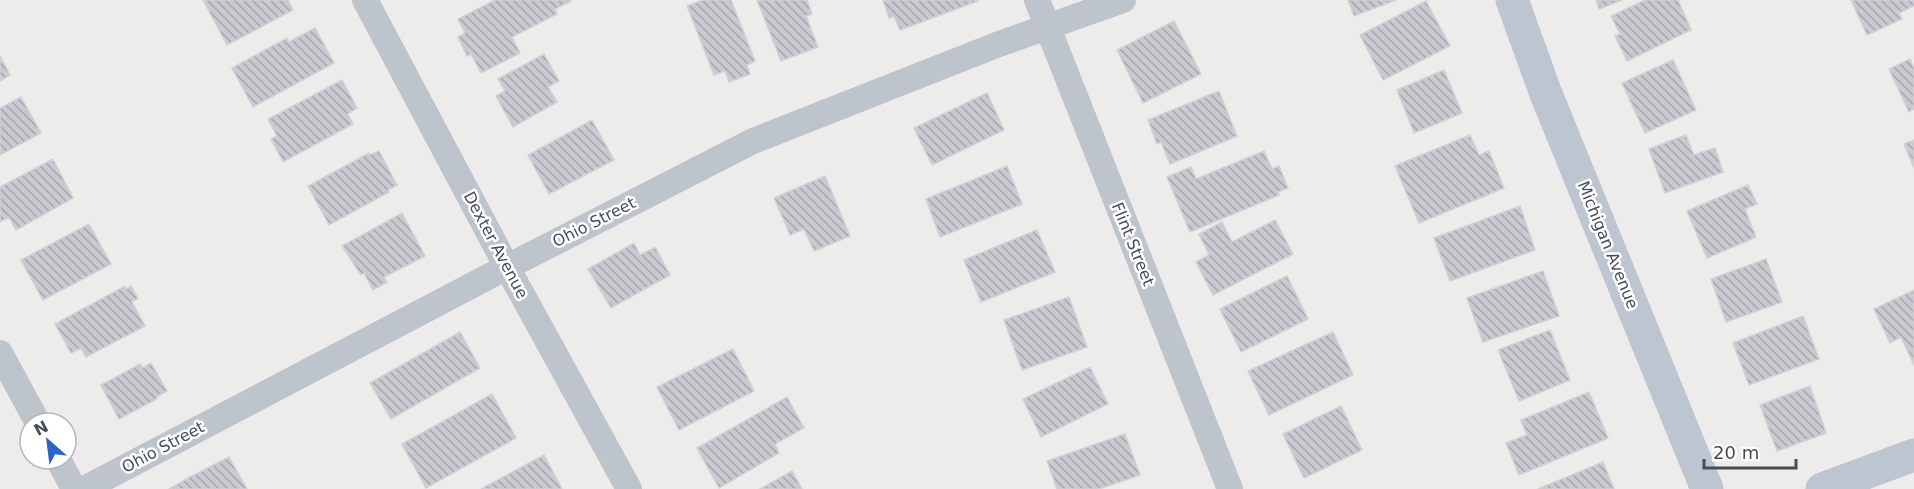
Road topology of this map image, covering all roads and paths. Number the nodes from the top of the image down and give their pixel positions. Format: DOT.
graph roads {
  1 [pos="365,0"];
  2 [pos="1037,0"];
  3 [pos="1123,0"];
  4 [pos="1512,0"];
  5 [pos="1047,27"];
  6 [pos="507,267"];
  7 [pos="0,353"];
  8 [pos="31,411"];
  9 [pos="1914,455"];
  10 [pos="64,471"];
  11 [pos="74,489"];
  12 [pos="84,489"];
  13 [pos="629,489"];
  14 [pos="1230,489"];
  15 [pos="1707,489"];
  16 [pos="1822,489"];
  1 -- 6 [label="street, Dexter Avenue"];
  2 -- 5 [label="street, Flint Street"];
  3 -- 5 [label="street, Ohio Street"];
  4 -- 15 [label="main road, Michigan Avenue"];
  5 -- 6 [label="street, Ohio Street"];
  5 -- 14 [label="street, Flint Street"];
  6 -- 12 [label="street, Ohio Street"];
  6 -- 13 [label="street, Dexter Avenue"];
  7 -- 8 [label="street"];
  9 -- 16 [label="main road"];
  10 -- 11 [label="street"];
}
